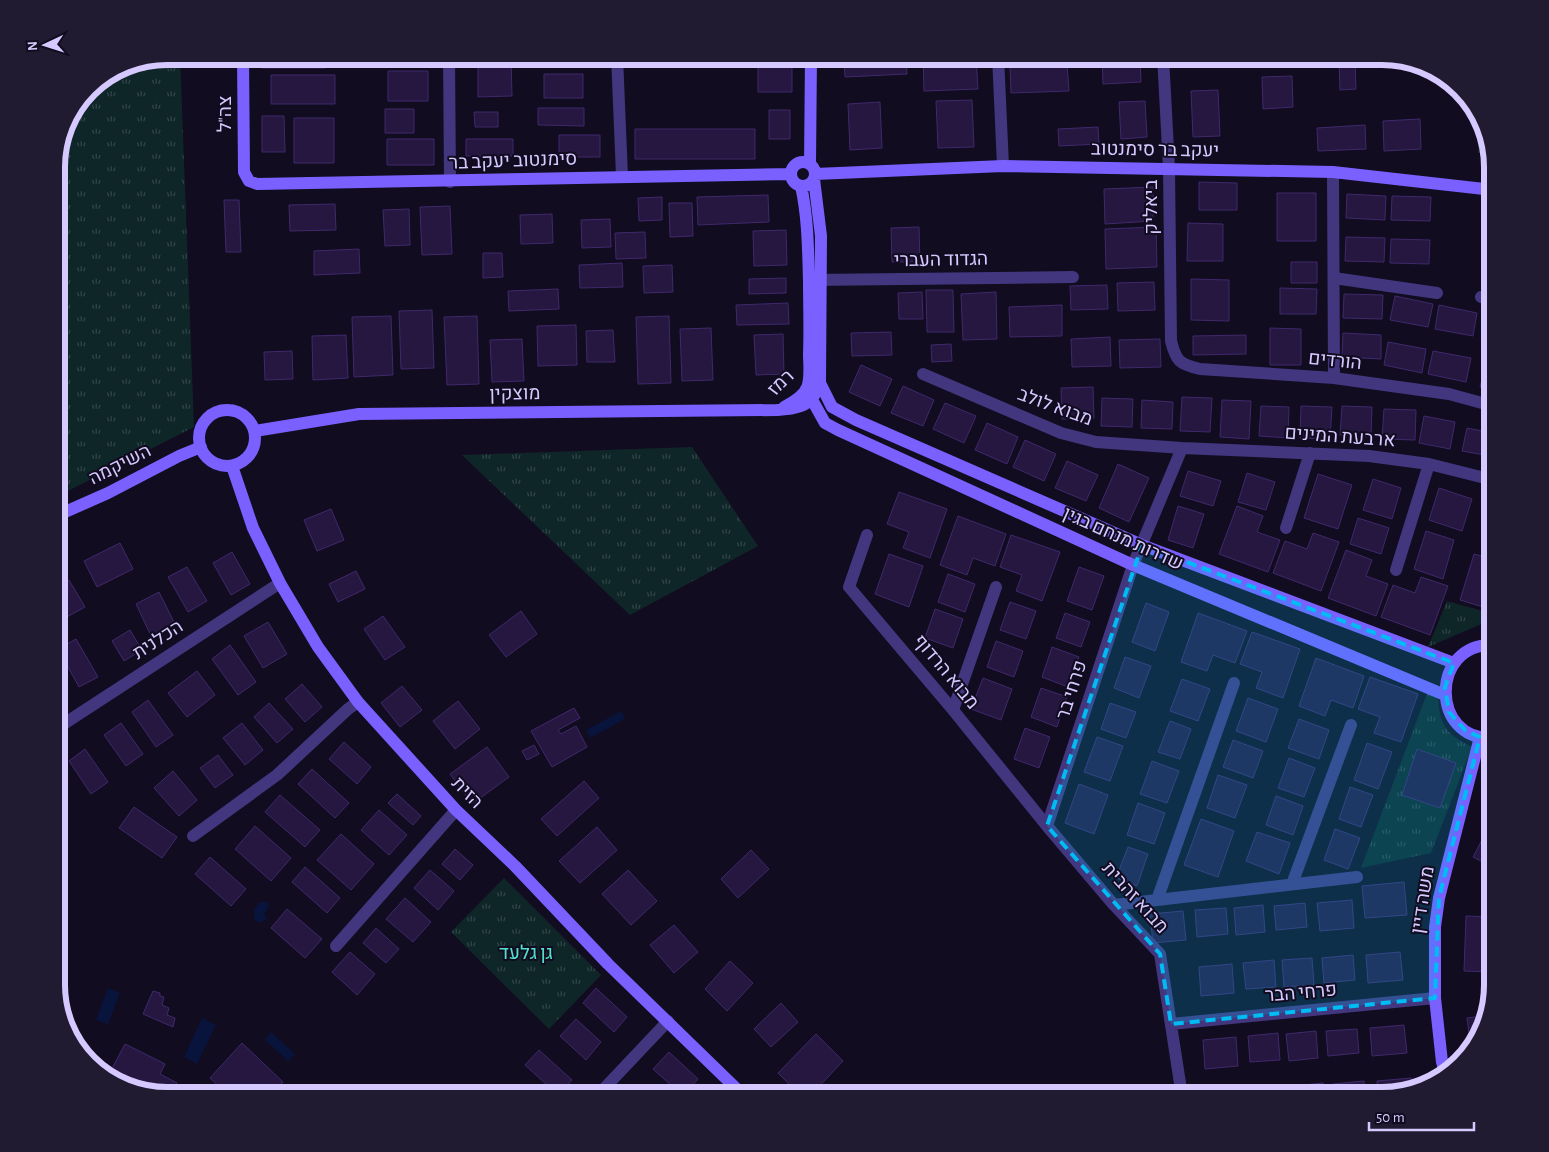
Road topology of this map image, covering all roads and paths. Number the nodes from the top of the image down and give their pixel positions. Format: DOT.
graph roads {
  1 [pos="244,65"];
  2 [pos="450,65"];
  3 [pos="617,65"];
  4 [pos="811,65"];
  5 [pos="998,65"];
  6 [pos="1163,65"];
  7 [pos="1003,166"];
  8 [pos="1169,168"];
  9 [pos="244,172"];
  10 [pos="813,172"];
  11 [pos="1333,172"];
  12 [pos="790,174"];
  13 [pos="622,176"];
  14 [pos="450,182"];
  15 [pos="801,186"];
  16 [pos="1484,189"];
  17 [pos="1073,276"];
  18 [pos="1334,278"];
  19 [pos="815,280"];
  20 [pos="1437,293"];
  21 [pos="1175,357"];
  22 [pos="923,374"];
  23 [pos="1334,378"];
  24 [pos="820,382"];
  25 [pos="809,394"];
  26 [pos="1484,404"];
  27 [pos="777,410"];
  28 [pos="255,431"];
  29 [pos="201,447"];
  30 [pos="1182,448"];
  31 [pos="1310,453"];
  32 [pos="1429,464"];
  33 [pos="232,466"];
  34 [pos="1484,478"];
  35 [pos="65,512"];
  36 [pos="1286,528"];
  37 [pos="867,535"];
  38 [pos="1142,545"];
  39 [pos="1133,565"];
  40 [pos="1396,570"];
  41 [pos="280,583"];
  42 [pos="996,587"];
  43 [pos="1484,646"];
  44 [pos="1454,663"];
  45 [pos="1234,683"];
  46 [pos="1445,695"];
  47 [pos="358,702"];
  48 [pos="953,710"];
  49 [pos="65,723"];
  50 [pos="1351,725"];
  51 [pos="1484,737"];
  52 [pos="1484,745"];
  53 [pos="456,810"];
  54 [pos="1047,826"];
  55 [pos="193,836"];
  56 [pos="1356,877"];
  57 [pos="1292,884"];
  58 [pos="1157,900"];
  59 [pos="1114,905"];
  60 [pos="336,946"];
  61 [pos="1435,998"];
  62 [pos="668,1021"];
  63 [pos="1171,1024"];
  64 [pos="1443,1066"];
  65 [pos="605,1087"];
  66 [pos="735,1087"];
  67 [pos="1181,1087"];
  1 -- 9 [label="street, צה\"ל"];
  2 -- 14 [label="street"];
  3 -- 13 [label="street"];
  4 -- 10 [label="street, רמז"];
  5 -- 7 [label="street"];
  6 -- 8 [label="street, ביאליק"];
  7 -- 8 [label="street, יעקב בר סימנטוב"];
  7 -- 10 [label="street, יעקב בר סימנטוב"];
  8 -- 11 [label="street, יעקב בר סימנטוב"];
  8 -- 21 [label="street, ביאליק"];
  9 -- 14 [label="street, סימנטוב יעקב בר"];
  10 -- 12 [label="street"];
  10 -- 15 [label="street"];
  10 -- 19 [label="street, רמז"];
  11 -- 16 [label="street, יעקב בר סימנטוב"];
  11 -- 18 [label="street"];
  12 -- 13 [label="street, סימנטוב יעקב בר"];
  12 -- 15 [label="street"];
  13 -- 14 [label="street, סימנטוב יעקב בר"];
  15 -- 19 [label="street, רמז"];
  17 -- 19 [label="street, הגדוד העברי"];
  18 -- 20 [label="street"];
  18 -- 23 [label="street"];
  19 -- 24 [label="street, רמז"];
  19 -- 25 [label="street, רמז"];
  21 -- 23 [label="street, הורדים"];
  22 -- 30 [label="street, מבוא לולב"];
  23 -- 26 [label="street, הורדים"];
  24 -- 25 [label="street, רמז"];
  24 -- 38 [label="street, שדרות מנחם בגין"];
  25 -- 27 [label="street, רמז"];
  25 -- 39 [label="street, שדרות מנחם בגין"];
  27 -- 28 [label="street, מוצקין"];
  28 -- 29 [label="street"];
  28 -- 33 [label="street"];
  29 -- 33 [label="street"];
  29 -- 35 [label="street, השיקמה"];
  30 -- 31 [label="street, ארבעת המינים"];
  30 -- 38 [label="street, פרחי בר"];
  31 -- 32 [label="street, ארבעת המינים"];
  31 -- 36 [label="street"];
  32 -- 34 [label="street, ארבעת המינים"];
  32 -- 40 [label="street"];
  33 -- 41 [label="street, הזית"];
  37 -- 48 [label="street, מבוא הרדוף"];
  38 -- 39 [label="street, פרחי בר"];
  38 -- 44 [label="street, שדרות מנחם בגין"];
  39 -- 46 [label="street, שדרות מנחם בגין"];
  39 -- 54 [label="street, פרחי בר"];
  41 -- 47 [label="street, הזית"];
  41 -- 49 [label="street, הכלנית"];
  42 -- 48 [label="street"];
  43 -- 44 [label="street"];
  44 -- 46 [label="street"];
  45 -- 58 [label="street"];
  46 -- 51 [label="street"];
  47 -- 53 [label="street, הזית"];
  47 -- 55 [label="street"];
  48 -- 54 [label="street, מבוא הרדוף"];
  50 -- 57 [label="street"];
  52 -- 61 [label="street, משה דיין"];
  53 -- 60 [label="street"];
  53 -- 62 [label="street, הזית"];
  54 -- 59 [label="street, מבוא זהבית"];
  56 -- 57 [label="street"];
  57 -- 58 [label="street"];
  58 -- 59 [label="street"];
  59 -- 63 [label="street, מבוא זהבית"];
  61 -- 63 [label="street, פרחי הבר"];
  61 -- 64 [label="street, משה דיין"];
  62 -- 65 [label="street"];
  62 -- 66 [label="street, הזית"];
  63 -- 67 [label="street, מבוא זהבית"];
}
